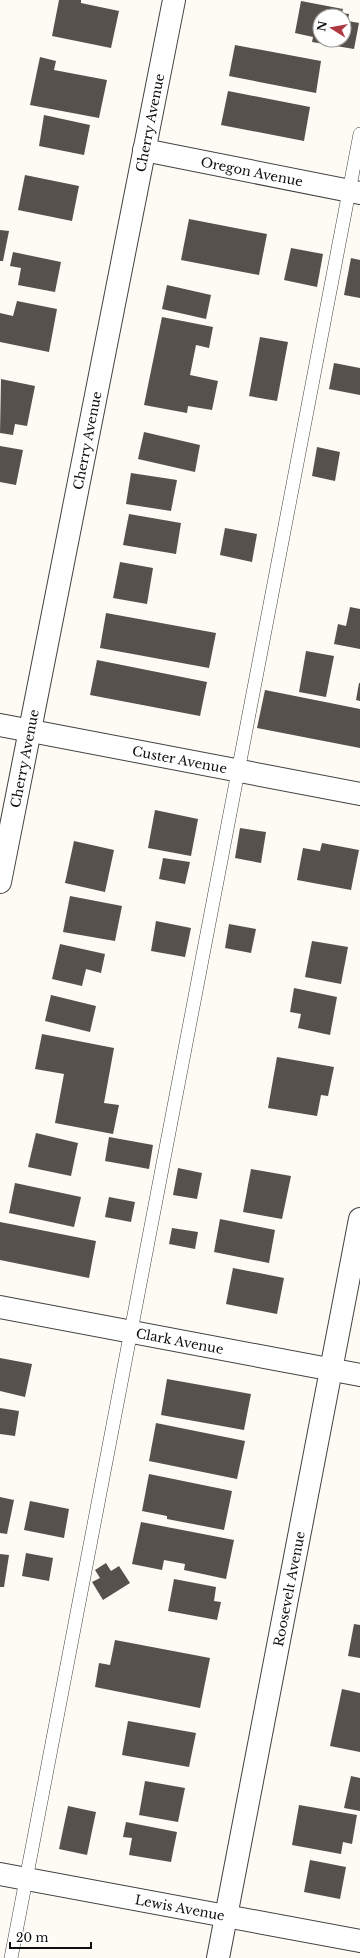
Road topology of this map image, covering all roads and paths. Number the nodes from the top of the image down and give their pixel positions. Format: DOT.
graph roads {
  1 [pos="174,0"];
  2 [pos="360,134"];
  3 [pos="144,150"];
  4 [pos="355,192"];
  5 [pos="0,725"];
  6 [pos="30,731"];
  7 [pos="238,771"];
  8 [pos="360,794"];
  9 [pos="0,882"];
  10 [pos="360,1219"];
  11 [pos="0,1307"];
  12 [pos="131,1332"];
  13 [pos="331,1370"];
  14 [pos="360,1376"];
  15 [pos="0,1874"];
  16 [pos="26,1879"];
  17 [pos="226,1916"];
  18 [pos="360,1942"];
  19 [pos="11,1958"];
  20 [pos="218,1958"];
  1 -- 3 [label="street, Cherry Avenue"];
  2 -- 4 [label="lane"];
  3 -- 4 [label="street, Oregon Avenue"];
  3 -- 6 [label="street, Cherry Avenue"];
  4 -- 7 [label="lane"];
  5 -- 6 [label="street, Custer Avenue"];
  6 -- 7 [label="street, Custer Avenue"];
  6 -- 9 [label="street, Cherry Avenue"];
  7 -- 8 [label="street, Custer Avenue"];
  7 -- 12 [label="lane"];
  10 -- 13 [label="street, Roosevelt Avenue"];
  11 -- 12 [label="street, Clark Avenue"];
  12 -- 13 [label="street, Clark Avenue"];
  12 -- 16 [label="lane"];
  13 -- 14 [label="street, Clark Avenue"];
  13 -- 17 [label="street, Roosevelt Avenue"];
  15 -- 16 [label="street, Lewis Avenue"];
  16 -- 17 [label="street, Lewis Avenue"];
  16 -- 19 [label="lane"];
  17 -- 18 [label="street, Lewis Avenue"];
  17 -- 20 [label="street, Roosevelt Avenue"];
}
